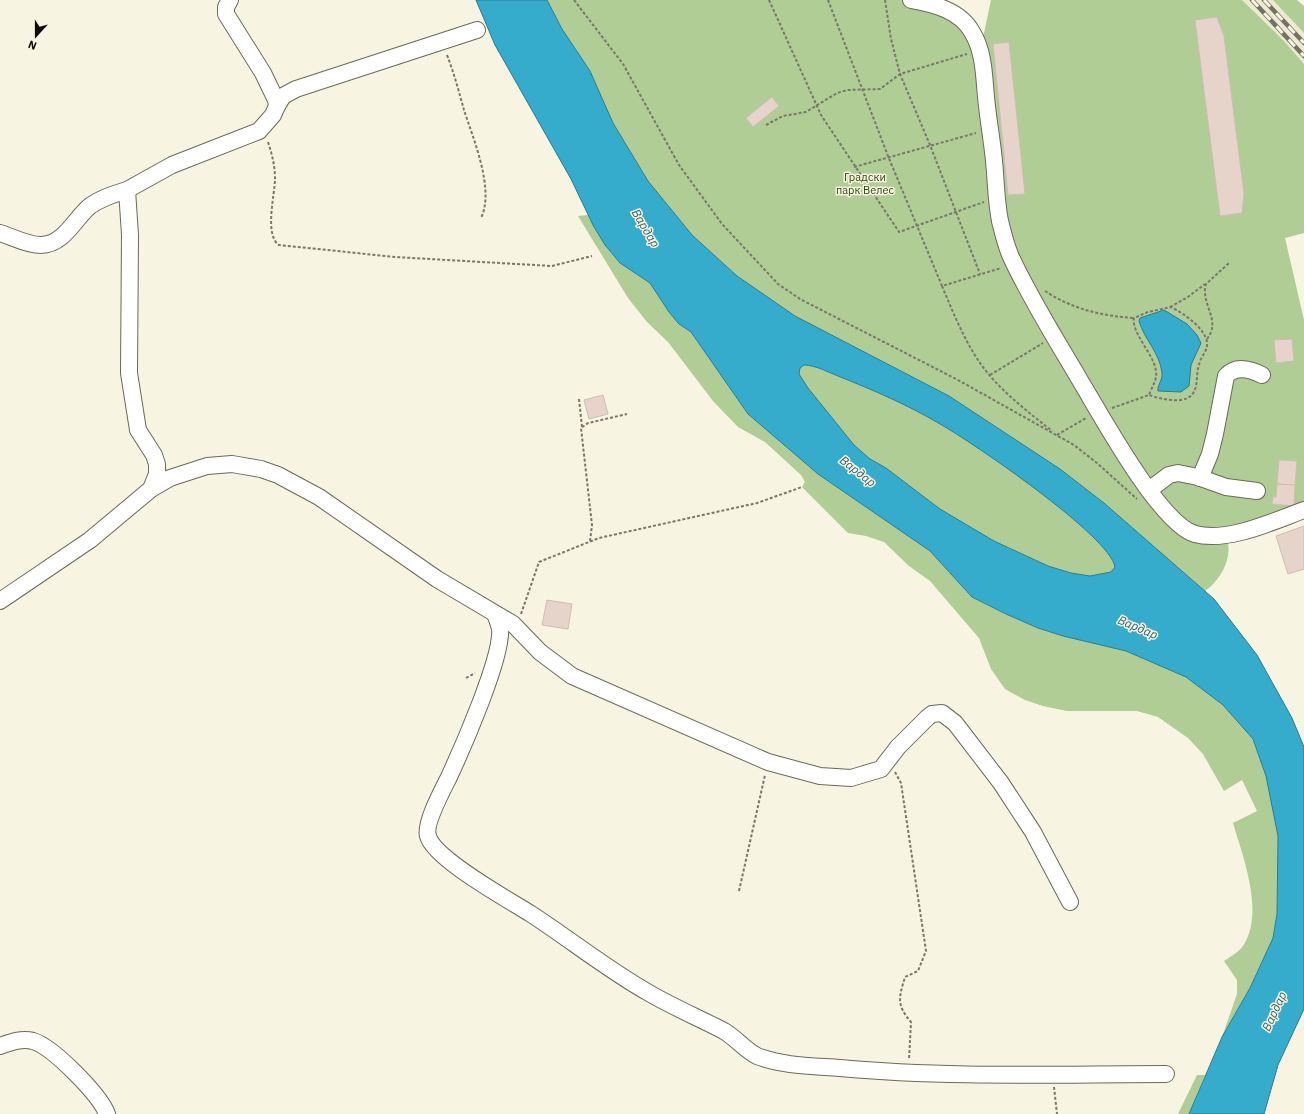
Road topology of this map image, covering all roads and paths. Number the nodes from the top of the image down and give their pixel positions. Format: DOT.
graph roads {
  1 [pos="230,0"];
  2 [pos="574,0"];
  3 [pos="769,0"];
  4 [pos="828,0"];
  5 [pos="885,0"];
  6 [pos="911,0"];
  7 [pos="477,30"];
  8 [pos="441,41"];
  9 [pos="980,50"];
  10 [pos="900,74"];
  11 [pos="862,90"];
  12 [pos="817,104"];
  13 [pos="277,106"];
  14 [pos="766,125"];
  15 [pos="263,128"];
  16 [pos="991,129"];
  17 [pos="930,145"];
  18 [pos="888,156"];
  19 [pos="854,166"];
  20 [pos="127,190"];
  21 [pos="997,198"];
  22 [pos="955,211"];
  23 [pos="481,218"];
  24 [pos="917,225"];
  25 [pos="0,232"];
  26 [pos="592,256"];
  27 [pos="1014,263"];
  28 [pos="1229,263"];
  29 [pos="980,274"];
  30 [pos="1206,284"];
  31 [pos="942,286"];
  32 [pos="1040,287"];
  33 [pos="1169,307"];
  34 [pos="1134,318"];
  35 [pos="1054,336"];
  36 [pos="1207,339"];
  37 [pos="990,375"];
  38 [pos="1262,375"];
  39 [pos="1149,395"];
  40 [pos="579,399"];
  41 [pos="1100,413"];
  42 [pos="626,414"];
  43 [pos="582,427"];
  44 [pos="1057,435"];
  45 [pos="1200,478"];
  46 [pos="802,487"];
  47 [pos="151,489"];
  48 [pos="1257,490"];
  49 [pos="1144,496"];
  50 [pos="1304,510"];
  51 [pos="590,541"];
  52 [pos="0,601"];
  53 [pos="495,614"];
  54 [pos="516,627"];
  55 [pos="768,762"];
  56 [pos="881,769"];
  57 [pos="739,891"];
  58 [pos="1070,902"];
  59 [pos="0,1046"];
  60 [pos="907,1072"];
  61 [pos="1053,1074"];
  62 [pos="1166,1074"];
  63 [pos="108,1114"];
  64 [pos="1057,1114"];
  1 -- 13 [label="street"];
  2 -- 44 [label="path"];
  3 -- 12 [label="path"];
  4 -- 11 [label="path"];
  5 -- 10 [label="path"];
  6 -- 9 [label="street"];
  7 -- 8 [label="street"];
  8 -- 13 [label="street"];
  8 -- 23 [label="path"];
  9 -- 10 [label="path"];
  9 -- 16 [label="street"];
  10 -- 11 [label="path"];
  10 -- 17 [label="path"];
  11 -- 12 [label="path"];
  11 -- 18 [label="path"];
  12 -- 14 [label="path"];
  12 -- 19 [label="path"];
  13 -- 15 [label="street"];
  15 -- 20 [label="street"];
  15 -- 26 [label="path"];
  16 -- 17 [label="path"];
  16 -- 21 [label="street"];
  17 -- 18 [label="path"];
  17 -- 22 [label="path"];
  18 -- 19 [label="path"];
  18 -- 24 [label="path"];
  19 -- 24 [label="path"];
  20 -- 25 [label="street"];
  20 -- 47 [label="street"];
  21 -- 22 [label="path"];
  21 -- 27 [label="street"];
  22 -- 24 [label="path"];
  22 -- 29 [label="path"];
  24 -- 31 [label="path"];
  27 -- 29 [label="path"];
  27 -- 35 [label="street"];
  28 -- 30 [label="path"];
  29 -- 31 [label="path"];
  30 -- 33 [label="path"];
  30 -- 36 [label="path"];
  31 -- 37 [label="path"];
  32 -- 34 [label="path"];
  33 -- 34 [label="path"];
  33 -- 36 [label="path"];
  34 -- 39 [label="path"];
  35 -- 37 [label="path"];
  35 -- 41 [label="street"];
  36 -- 39 [label="path"];
  37 -- 44 [label="path"];
  38 -- 45 [label="street"];
  39 -- 41 [label="path"];
  40 -- 43 [label="path"];
  41 -- 44 [label="path"];
  41 -- 49 [label="street"];
  42 -- 43 [label="path"];
  43 -- 51 [label="path"];
  44 -- 49 [label="path"];
  45 -- 48 [label="street"];
  45 -- 49 [label="street"];
  46 -- 51 [label="path"];
  47 -- 52 [label="street"];
  47 -- 53 [label="street"];
  49 -- 50 [label="street"];
  51 -- 54 [label="path"];
  53 -- 54 [label="street"];
  53 -- 60 [label="street"];
  54 -- 55 [label="street"];
  55 -- 56 [label="street"];
  55 -- 57 [label="path"];
  56 -- 58 [label="street"];
  56 -- 60 [label="path"];
  59 -- 63 [label="street"];
  60 -- 61 [label="street"];
  61 -- 62 [label="street"];
  61 -- 64 [label="path"];
}
